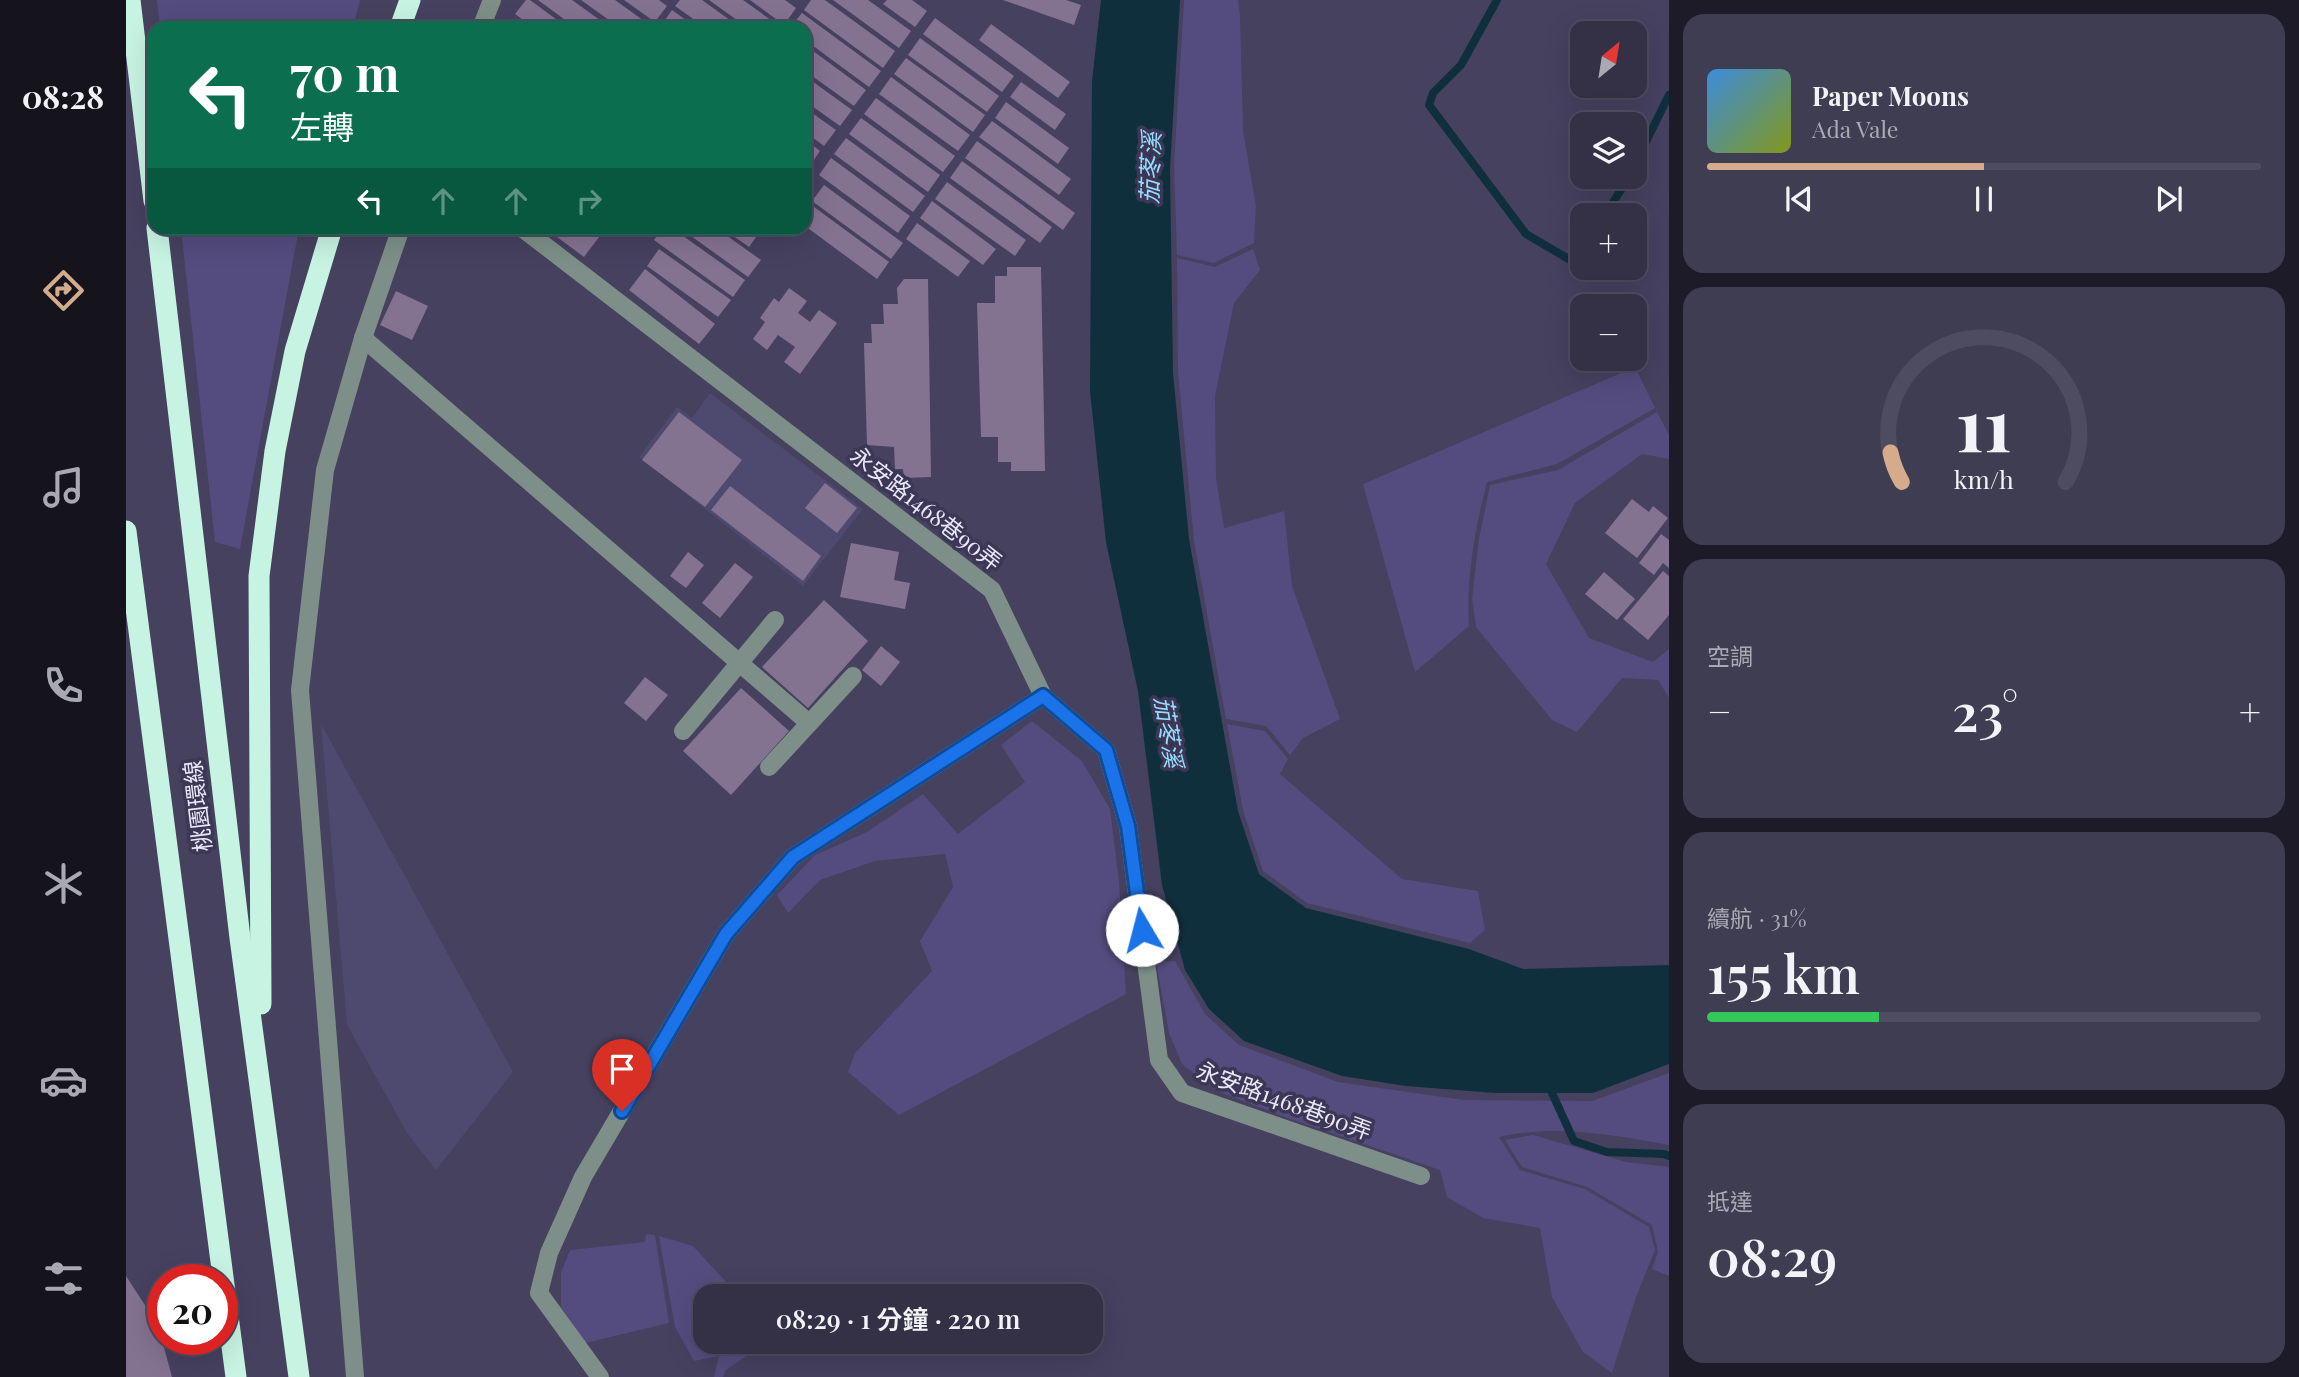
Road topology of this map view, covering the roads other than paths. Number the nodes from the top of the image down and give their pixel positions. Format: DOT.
graph roads {
  1 [pos="130,0"];
  2 [pos="410,0"];
  3 [pos="492,0"];
  4 [pos="402,21"];
  5 [pos="484,21"];
  6 [pos="147,142"];
  7 [pos="158,235"];
  8 [pos="330,235"];
  9 [pos="399,235"];
  10 [pos="531,235"];
  11 [pos="363,338"];
  12 [pos="126,531"];
  13 [pos="775,620"];
  14 [pos="739,662"];
  15 [pos="853,676"];
  16 [pos="1043,696"];
  17 [pos="809,723"];
  18 [pos="683,731"];
  19 [pos="769,767"];
  20 [pos="250,937"];
  21 [pos="1421,1176"];
  22 [pos="236,1377"];
  23 [pos="299,1377"];
  24 [pos="355,1377"];
  25 [pos="600,1377"];
  1 -- 6 [label="highway"];
  2 -- 4 [label="highway"];
  3 -- 5 [label="lane"];
  7 -- 20 [label="highway, 桃園環線"];
  8 -- 20 [label="highway"];
  9 -- 11 [label="lane"];
  10 -- 16 [label="lane, 永安路1468巷90弄"];
  11 -- 14 [label="lane"];
  11 -- 24 [label="lane"];
  12 -- 22 [label="highway, 桃園環線"];
  13 -- 14 [label="lane"];
  14 -- 17 [label="lane"];
  14 -- 18 [label="lane"];
  15 -- 17 [label="lane"];
  16 -- 21 [label="lane, 永安路1468巷90弄"];
  16 -- 25 [label="lane"];
  17 -- 19 [label="lane"];
  20 -- 23 [label="highway"];
}
